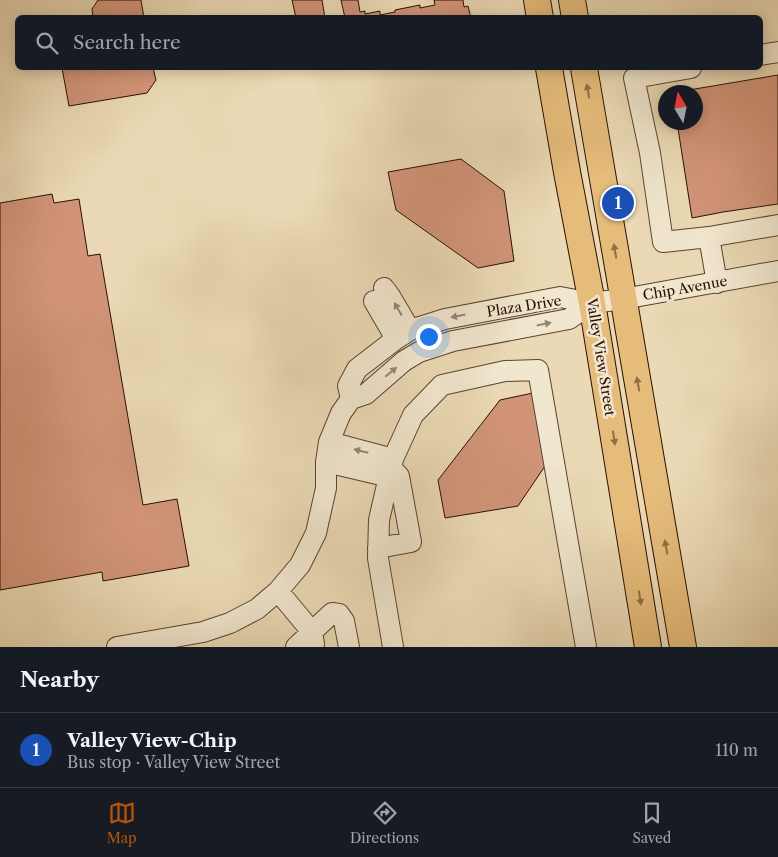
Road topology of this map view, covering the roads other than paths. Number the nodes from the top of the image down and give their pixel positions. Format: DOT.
graph roads {
  1 [pos="537,0"];
  2 [pos="572,0"];
  3 [pos="540,15"];
  4 [pos="574,15"];
  5 [pos="778,52"];
  6 [pos="763,54"];
  7 [pos="549,70"];
  8 [pos="584,70"];
  9 [pos="680,70"];
  10 [pos="778,225"];
  11 [pos="709,237"];
  12 [pos="778,271"];
  13 [pos="717,282"];
  14 [pos="379,295"];
  15 [pos="623,299"];
  16 [pos="592,303"];
  17 [pos="403,334"];
  18 [pos="351,399"];
  19 [pos="328,452"];
  20 [pos="392,468"];
  21 [pos="378,548"];
  22 [pos="278,591"];
  23 [pos="313,639"];
  24 [pos="123,646"];
  25 [pos="296,647"];
  26 [pos="349,647"];
  27 [pos="393,647"];
  28 [pos="586,647"];
  29 [pos="648,647"];
  30 [pos="683,647"];
  1 -- 3 [label="main road"];
  2 -- 4 [label="main road"];
  5 -- 6 [label="street"];
  7 -- 16 [label="main road, Valley View Street"];
  15 -- 8 [label="main road, one-way"];
  9 -- 11 [label="street"];
  10 -- 11 [label="street"];
  11 -- 13 [label="street"];
  12 -- 13 [label="street, Chip Avenue"];
  13 -- 15 [label="street, Chip Avenue"];
  14 -- 17 [label="street"];
  15 -- 16 [label="street, Chip Avenue"];
  30 -- 15 [label="main road, one-way"];
  16 -- 17 [label="street, Plaza Drive, one-way"];
  18 -- 16 [label="street, Plaza Drive, one-way"];
  16 -- 29 [label="main road, Valley View Street, one-way"];
  17 -- 18 [label="street, Plaza Drive"];
  18 -- 19 [label="street, Plaza Drive"];
  19 -- 20 [label="street"];
  19 -- 22 [label="street, Plaza Drive"];
  20 -- 21 [label="street"];
  20 -- 21 [label="street"];
  20 -- 28 [label="street"];
  21 -- 27 [label="street"];
  22 -- 23 [label="street"];
  22 -- 24 [label="street, Plaza Drive"];
  23 -- 25 [label="street"];
  23 -- 26 [label="street"];
}
